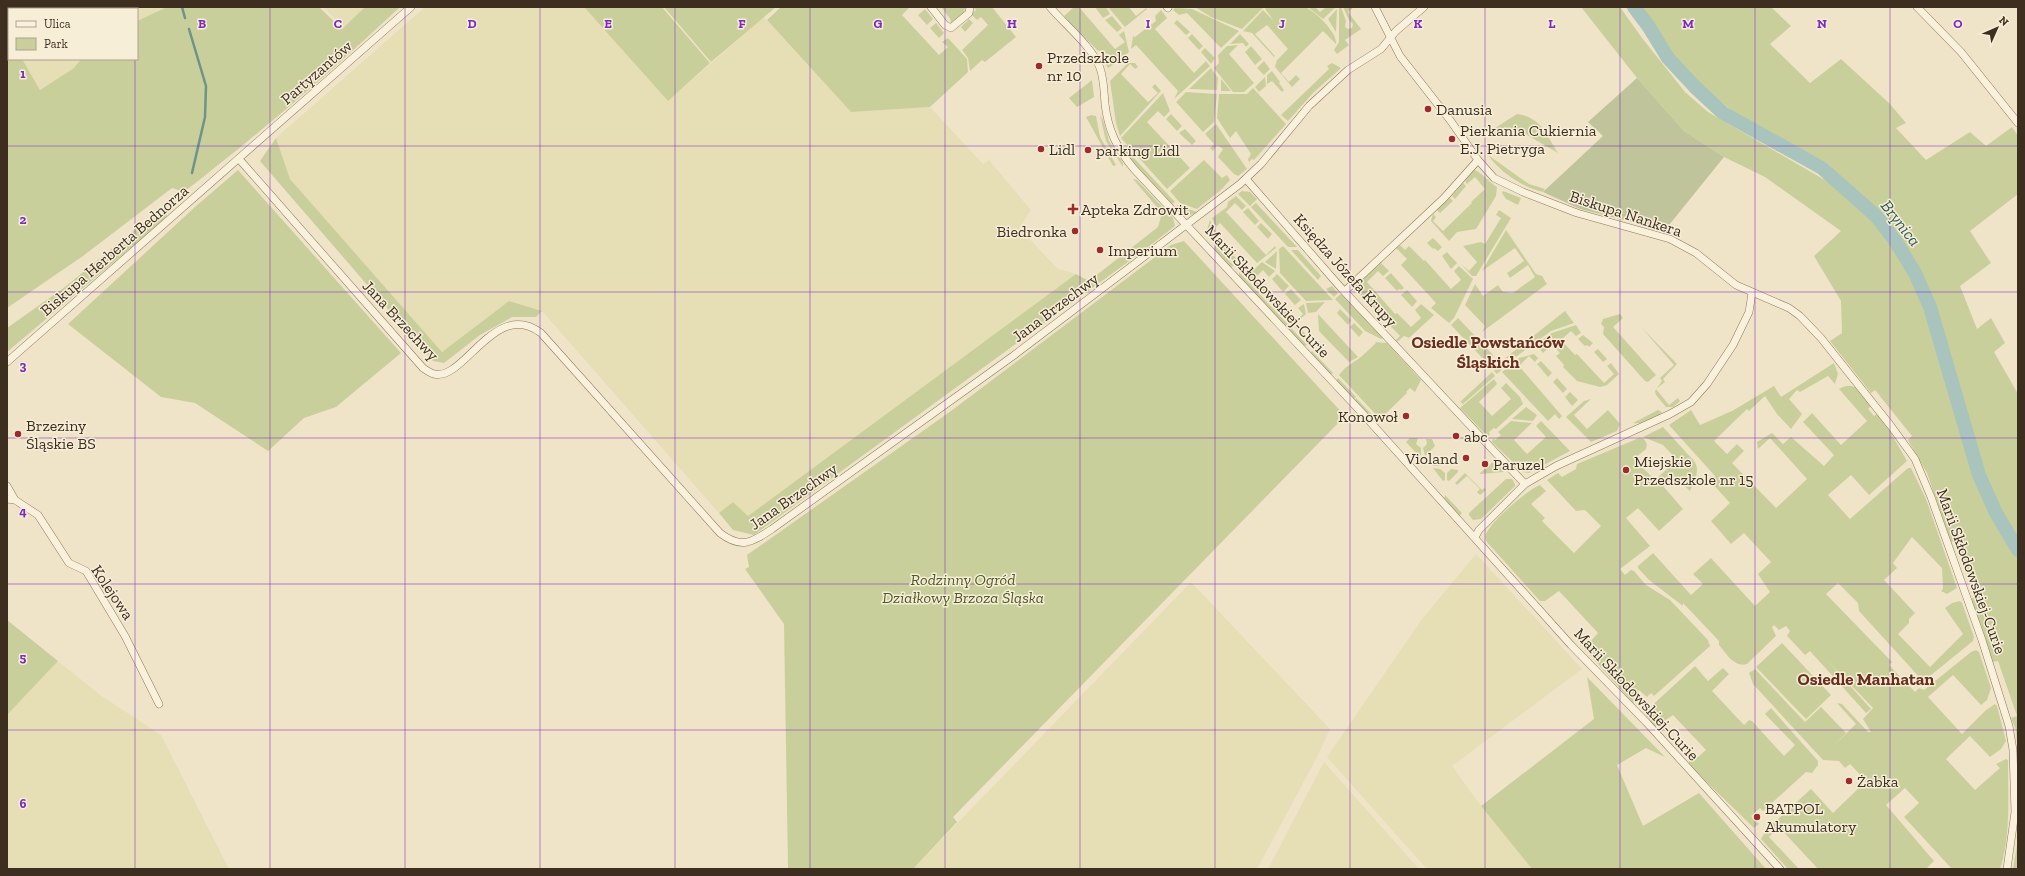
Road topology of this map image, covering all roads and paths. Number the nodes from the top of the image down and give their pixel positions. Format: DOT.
graph roads {
  1 [pos="412,7"];
  2 [pos="931,7"];
  3 [pos="970,7"];
  4 [pos="1050,7"];
  5 [pos="1375,7"];
  6 [pos="1424,7"];
  7 [pos="1917,7"];
  8 [pos="1390,37"];
  9 [pos="2018,123"];
  10 [pos="239,158"];
  11 [pos="1478,160"];
  12 [pos="1246,179"];
  13 [pos="1186,224"];
  14 [pos="1345,291"];
  15 [pos="1752,293"];
  16 [pos="7,362"];
  17 [pos="1852,374"];
  18 [pos="1525,484"];
  19 [pos="7,486"];
  20 [pos="7,499"];
  21 [pos="15,500"];
  22 [pos="1474,537"];
  23 [pos="159,704"];
  24 [pos="1780,869"];
  25 [pos="2007,869"];
  1 -- 10 [label="street, Partyzantów"];
  2 -- 3 [label="street"];
  4 -- 13 [label="street, Marii Skłodowskiej-Curie"];
  5 -- 8 [label="street, Biskupa Nankera"];
  6 -- 8 [label="street, Jana Brzechwy"];
  7 -- 9 [label="street"];
  8 -- 11 [label="street, Biskupa Nankera"];
  8 -- 12 [label="street, Jana Brzechwy"];
  10 -- 13 [label="street, Jana Brzechwy"];
  10 -- 16 [label="street, Biskupa Herberta Bednorza"];
  11 -- 14 [label="street"];
  11 -- 15 [label="street, Biskupa Nankera"];
  12 -- 13 [label="street, Jana Brzechwy"];
  12 -- 14 [label="street, Księdza Józefa Krupy"];
  13 -- 22 [label="street, Marii Skłodowskiej-Curie"];
  14 -- 18 [label="street, Księdza Józefa Krupy"];
  15 -- 17 [label="street, Biskupa Nankera"];
  15 -- 18 [label="street"];
  17 -- 25 [label="street, Marii Skłodowskiej-Curie"];
  18 -- 22 [label="street"];
  19 -- 21 [label="street"];
  20 -- 21 [label="street, Kolejowa"];
  21 -- 23 [label="street, Kolejowa"];
  22 -- 24 [label="street, Marii Skłodowskiej-Curie"];
}
